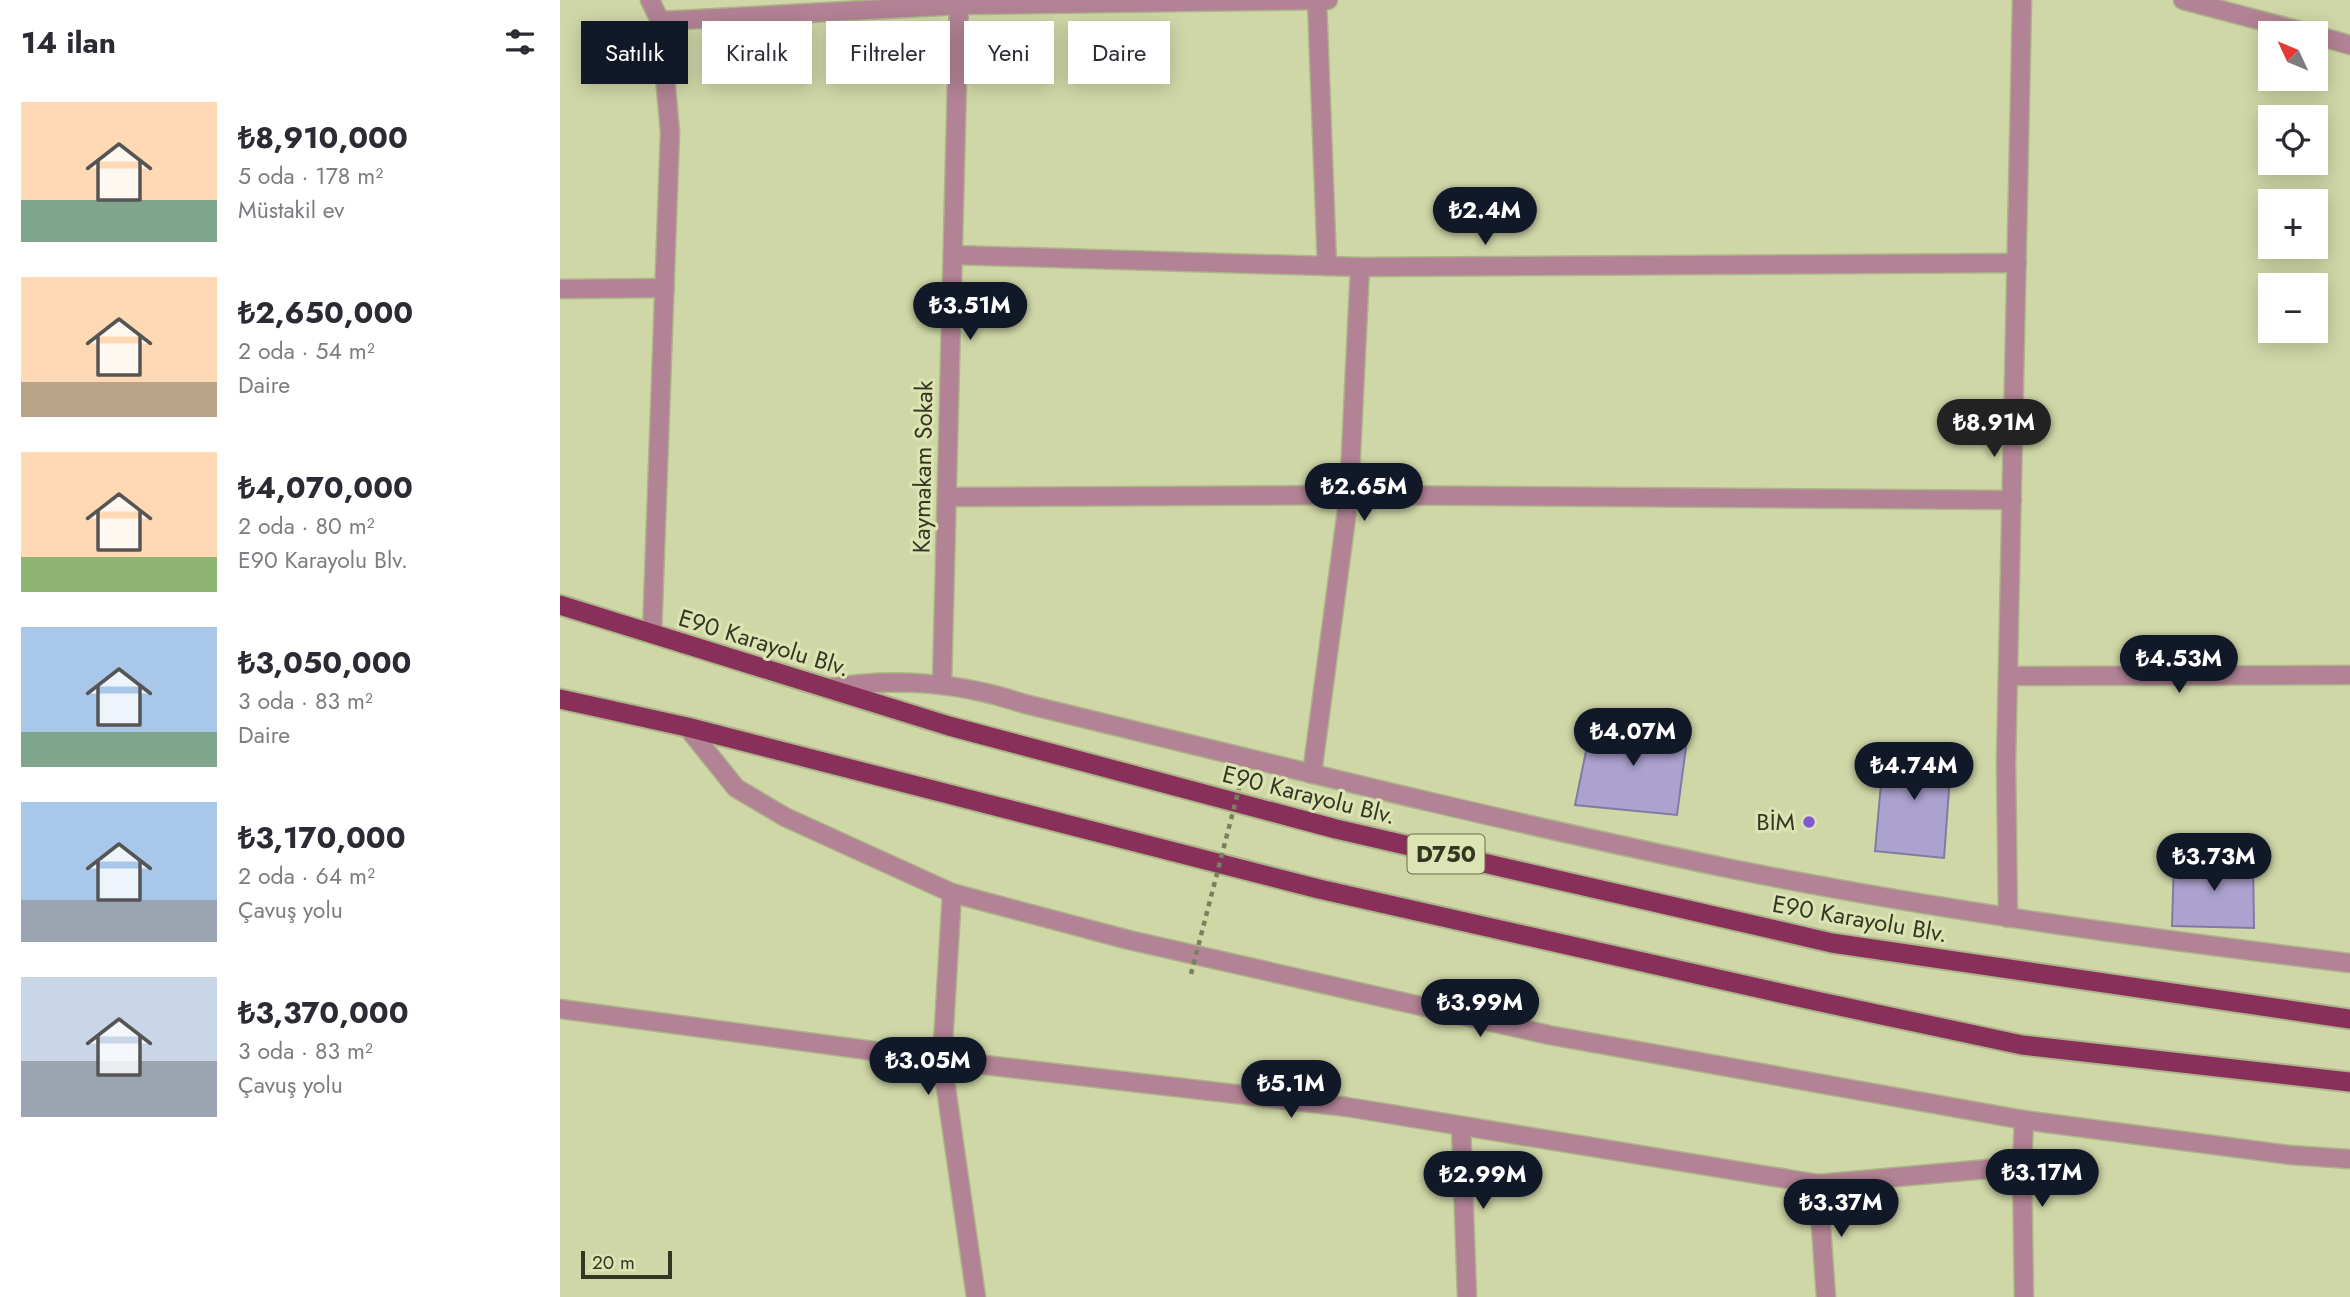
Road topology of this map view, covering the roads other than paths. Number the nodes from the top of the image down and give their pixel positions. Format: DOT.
graph roads {
  1 [pos="650,0"];
  2 [pos="1317,0"];
  3 [pos="1328,0"];
  4 [pos="2022,0"];
  5 [pos="2183,0"];
  6 [pos="959,3"];
  7 [pos="660,21"];
  8 [pos="2263,21"];
  9 [pos="2328,38"];
  10 [pos="2350,44"];
  11 [pos="666,84"];
  12 [pos="953,255"];
  13 [pos="2017,262"];
  14 [pos="1327,266"];
  15 [pos="1360,267"];
  16 [pos="665,288"];
  17 [pos="560,289"];
  18 [pos="1349,495"];
  19 [pos="947,497"];
  20 [pos="2012,500"];
  21 [pos="560,606"];
  22 [pos="652,634"];
  23 [pos="2350,675"];
  24 [pos="2008,676"];
  25 [pos="942,684"];
  26 [pos="828,688"];
  27 [pos="560,699"];
  28 [pos="687,727"];
  29 [pos="1312,774"];
  30 [pos="952,893"];
  31 [pos="2008,918"];
  32 [pos="2350,963"];
  33 [pos="560,1009"];
  34 [pos="2350,1019"];
  35 [pos="942,1060"];
  36 [pos="2350,1082"];
  37 [pos="2024,1120"];
  38 [pos="1461,1126"];
  39 [pos="2350,1159"];
  40 [pos="2022,1166"];
  41 [pos="1818,1184"];
  42 [pos="976,1297"];
  43 [pos="1467,1297"];
  44 [pos="1826,1297"];
  45 [pos="2024,1297"];
  1 -- 7 [label="street"];
  2 -- 3 [label="street"];
  2 -- 6 [label="street"];
  2 -- 14 [label="street"];
  4 -- 13 [label="street"];
  5 -- 8 [label="street"];
  6 -- 7 [label="street"];
  6 -- 12 [label="street, Kaymakam Sokak"];
  9 -- 10 [label="street"];
  11 -- 16 [label="street"];
  12 -- 14 [label="street"];
  12 -- 19 [label="street, Kaymakam Sokak"];
  13 -- 15 [label="street"];
  13 -- 20 [label="street"];
  14 -- 15 [label="street"];
  15 -- 18 [label="street"];
  16 -- 17 [label="street"];
  16 -- 22 [label="street"];
  18 -- 19 [label="street"];
  18 -- 20 [label="street"];
  18 -- 29 [label="street"];
  19 -- 25 [label="street, Kaymakam Sokak"];
  20 -- 24 [label="street"];
  21 -- 22 [label="highway, E90 Karayolu Blv. / D750"];
  22 -- 26 [label="highway, E90 Karayolu Blv. / D750"];
  23 -- 24 [label="street"];
  24 -- 31 [label="street"];
  25 -- 26 [label="street"];
  25 -- 29 [label="street"];
  26 -- 34 [label="highway, E90 Karayolu Blv. / D750"];
  27 -- 28 [label="highway, D750"];
  28 -- 30 [label="street"];
  28 -- 36 [label="highway, D750"];
  29 -- 31 [label="street"];
  30 -- 35 [label="street"];
  30 -- 37 [label="street"];
  31 -- 32 [label="street"];
  33 -- 35 [label="street"];
  35 -- 38 [label="street"];
  35 -- 42 [label="street"];
  37 -- 39 [label="street"];
  37 -- 40 [label="street"];
  38 -- 41 [label="street"];
  38 -- 43 [label="street"];
  40 -- 41 [label="street"];
  40 -- 45 [label="street"];
  41 -- 44 [label="street"];
}
